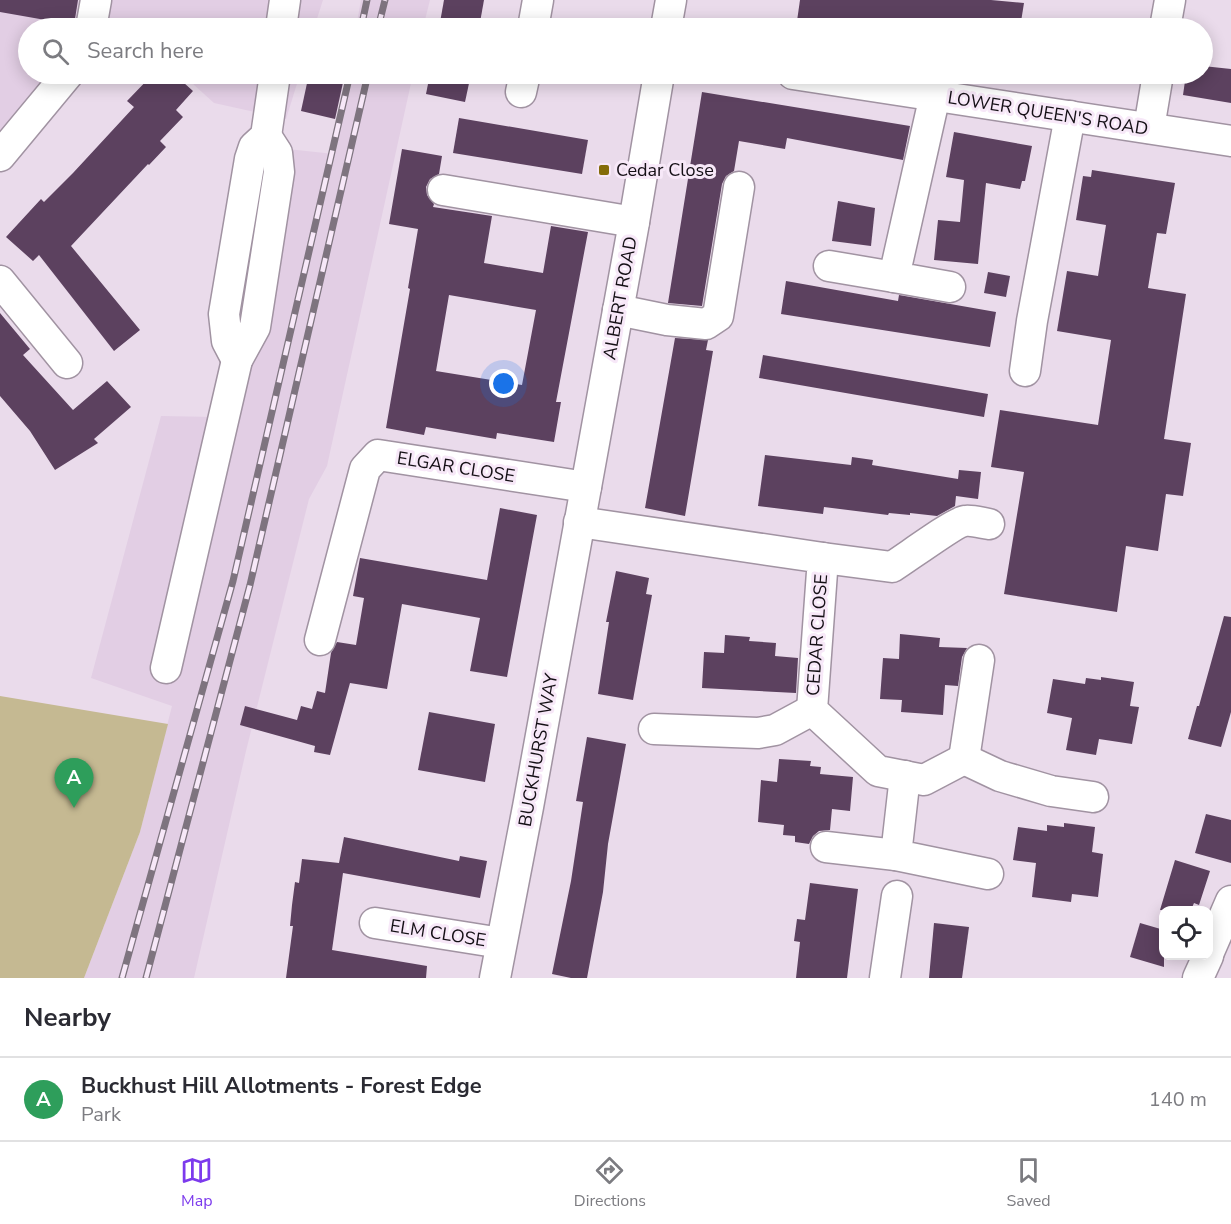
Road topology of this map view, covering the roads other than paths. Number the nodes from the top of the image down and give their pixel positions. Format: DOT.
graph roads {
  1 [pos="96,0"];
  2 [pos="285,0"];
  3 [pos="538,0"];
  4 [pos="671,0"];
  5 [pos="1170,0"];
  6 [pos="93,18"];
  7 [pos="282,18"];
  8 [pos="535,18"];
  9 [pos="668,18"];
  10 [pos="1167,18"];
  11 [pos="60,84"];
  12 [pos="274,84"];
  13 [pos="657,84"];
  14 [pos="861,84"];
  15 [pos="1156,84"];
  16 [pos="935,95"];
  17 [pos="1070,116"];
  18 [pos="1149,128"];
  19 [pos="1231,141"];
  20 [pos="0,156"];
  21 [pos="740,187"];
  22 [pos="443,190"];
  23 [pos="634,222"];
  24 [pos="829,266"];
  25 [pos="894,277"];
  26 [pos="0,281"];
  27 [pos="950,288"];
  28 [pos="618,310"];
  29 [pos="67,363"];
  30 [pos="1025,371"];
  31 [pos="586,487"];
  32 [pos="579,522"];
  33 [pos="989,524"];
  34 [pos="823,558"];
  35 [pos="320,640"];
  36 [pos="979,660"];
  37 [pos="166,668"];
  38 [pos="812,710"];
  39 [pos="654,729"];
  40 [pos="964,759"];
  41 [pos="905,776"];
  42 [pos="1093,797"];
  43 [pos="826,848"];
  44 [pos="896,855"];
  45 [pos="988,874"];
  46 [pos="897,896"];
  47 [pos="1231,901"];
  48 [pos="375,923"];
  49 [pos="501,943"];
  50 [pos="1213,943"];
  51 [pos="1206,960"];
  52 [pos="495,978"];
  53 [pos="885,978"];
  54 [pos="1198,978"];
  1 -- 6 [label="street"];
  2 -- 7 [label="street"];
  3 -- 8 [label="street"];
  4 -- 9 [label="street"];
  5 -- 10 [label="street"];
  11 -- 20 [label="street"];
  12 -- 37 [label="street"];
  13 -- 23 [label="street, ALBERT ROAD"];
  14 -- 16 [label="street, LOWER QUEEN'S ROAD"];
  15 -- 18 [label="street"];
  16 -- 17 [label="street, LOWER QUEEN'S ROAD"];
  16 -- 25 [label="street"];
  17 -- 18 [label="street, LOWER QUEEN'S ROAD"];
  17 -- 30 [label="street"];
  18 -- 19 [label="street, LOWER QUEEN'S ROAD"];
  21 -- 28 [label="street"];
  22 -- 23 [label="street"];
  23 -- 28 [label="street, ALBERT ROAD"];
  24 -- 25 [label="street"];
  25 -- 27 [label="street"];
  26 -- 29 [label="street"];
  28 -- 31 [label="street, ALBERT ROAD"];
  31 -- 32 [label="street, ALBERT ROAD"];
  31 -- 35 [label="street, ELGAR CLOSE"];
  32 -- 34 [label="street, CEDAR CLOSE"];
  32 -- 49 [label="street, BUCKHURST WAY"];
  33 -- 34 [label="street, CEDAR CLOSE"];
  34 -- 38 [label="street, CEDAR CLOSE"];
  36 -- 40 [label="street"];
  38 -- 39 [label="street"];
  38 -- 41 [label="street, CEDAR CLOSE"];
  40 -- 41 [label="street, CEDAR CLOSE"];
  40 -- 42 [label="street"];
  41 -- 44 [label="street"];
  43 -- 44 [label="street"];
  44 -- 45 [label="street"];
  46 -- 53 [label="street"];
  47 -- 50 [label="street"];
  48 -- 49 [label="street, ELM CLOSE"];
  49 -- 52 [label="street, BUCKHURST WAY"];
  51 -- 54 [label="street"];
}
